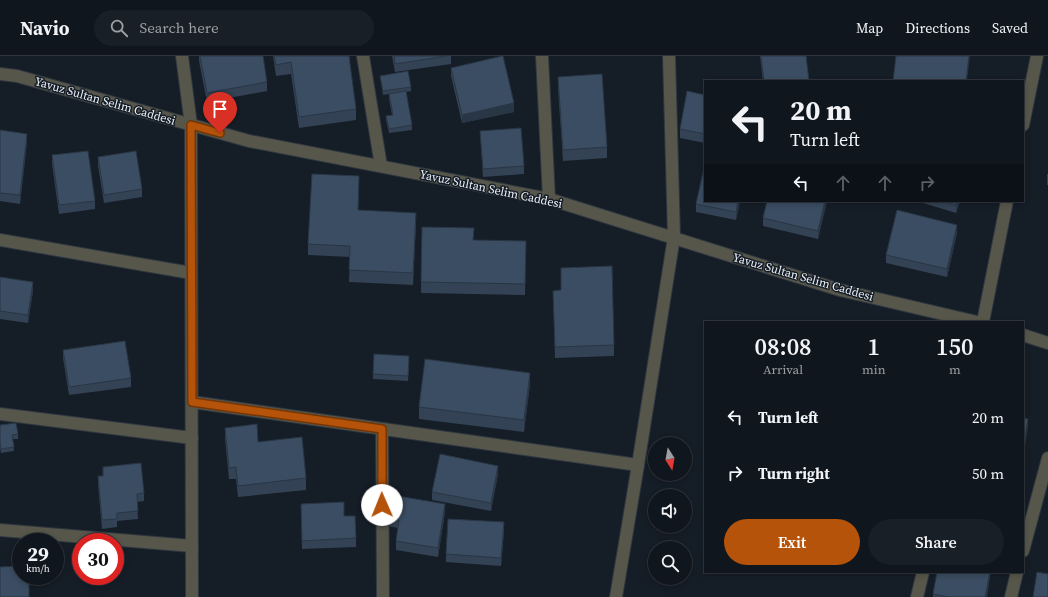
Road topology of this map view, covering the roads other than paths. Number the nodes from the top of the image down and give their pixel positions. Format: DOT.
graph roads {
  1 [pos="182,56"];
  2 [pos="363,56"];
  3 [pos="542,56"];
  4 [pos="670,56"];
  5 [pos="1037,56"];
  6 [pos="0,74"];
  7 [pos="1024,120"];
  8 [pos="191,125"];
  9 [pos="381,166"];
  10 [pos="549,199"];
  11 [pos="1008,202"];
  12 [pos="674,238"];
  13 [pos="0,240"];
  14 [pos="191,273"];
  15 [pos="973,321"];
  16 [pos="983,321"];
  17 [pos="1024,335"];
  18 [pos="1048,342"];
  19 [pos="192,402"];
  20 [pos="0,414"];
  21 [pos="382,429"];
  22 [pos="192,438"];
  23 [pos="1048,458"];
  24 [pos="638,465"];
  25 [pos="0,530"];
  26 [pos="192,546"];
  27 [pos="1024,547"];
  28 [pos="923,573"];
  29 [pos="1017,573"];
  30 [pos="192,597"];
  31 [pos="383,597"];
  32 [pos="616,597"];
  33 [pos="917,597"];
  34 [pos="1010,597"];
  1 -- 8 [label="street"];
  2 -- 9 [label="street"];
  3 -- 10 [label="street"];
  4 -- 12 [label="street"];
  5 -- 7 [label="street"];
  6 -- 8 [label="street, Yavuz Sultan Selim Caddesi"];
  8 -- 9 [label="street, Yavuz Sultan Selim Caddesi"];
  8 -- 14 [label="street"];
  9 -- 10 [label="street, Yavuz Sultan Selim Caddesi"];
  10 -- 12 [label="street, Yavuz Sultan Selim Caddesi"];
  11 -- 16 [label="street"];
  12 -- 15 [label="street, Yavuz Sultan Selim Caddesi"];
  12 -- 24 [label="street"];
  13 -- 14 [label="street"];
  14 -- 19 [label="street"];
  17 -- 18 [label="street"];
  19 -- 21 [label="street"];
  19 -- 22 [label="street"];
  20 -- 22 [label="street"];
  21 -- 24 [label="street"];
  21 -- 31 [label="street"];
  22 -- 26 [label="street"];
  23 -- 27 [label="street"];
  24 -- 32 [label="street"];
  25 -- 26 [label="street"];
  26 -- 30 [label="street"];
  28 -- 33 [label="street"];
  29 -- 34 [label="street"];
}
